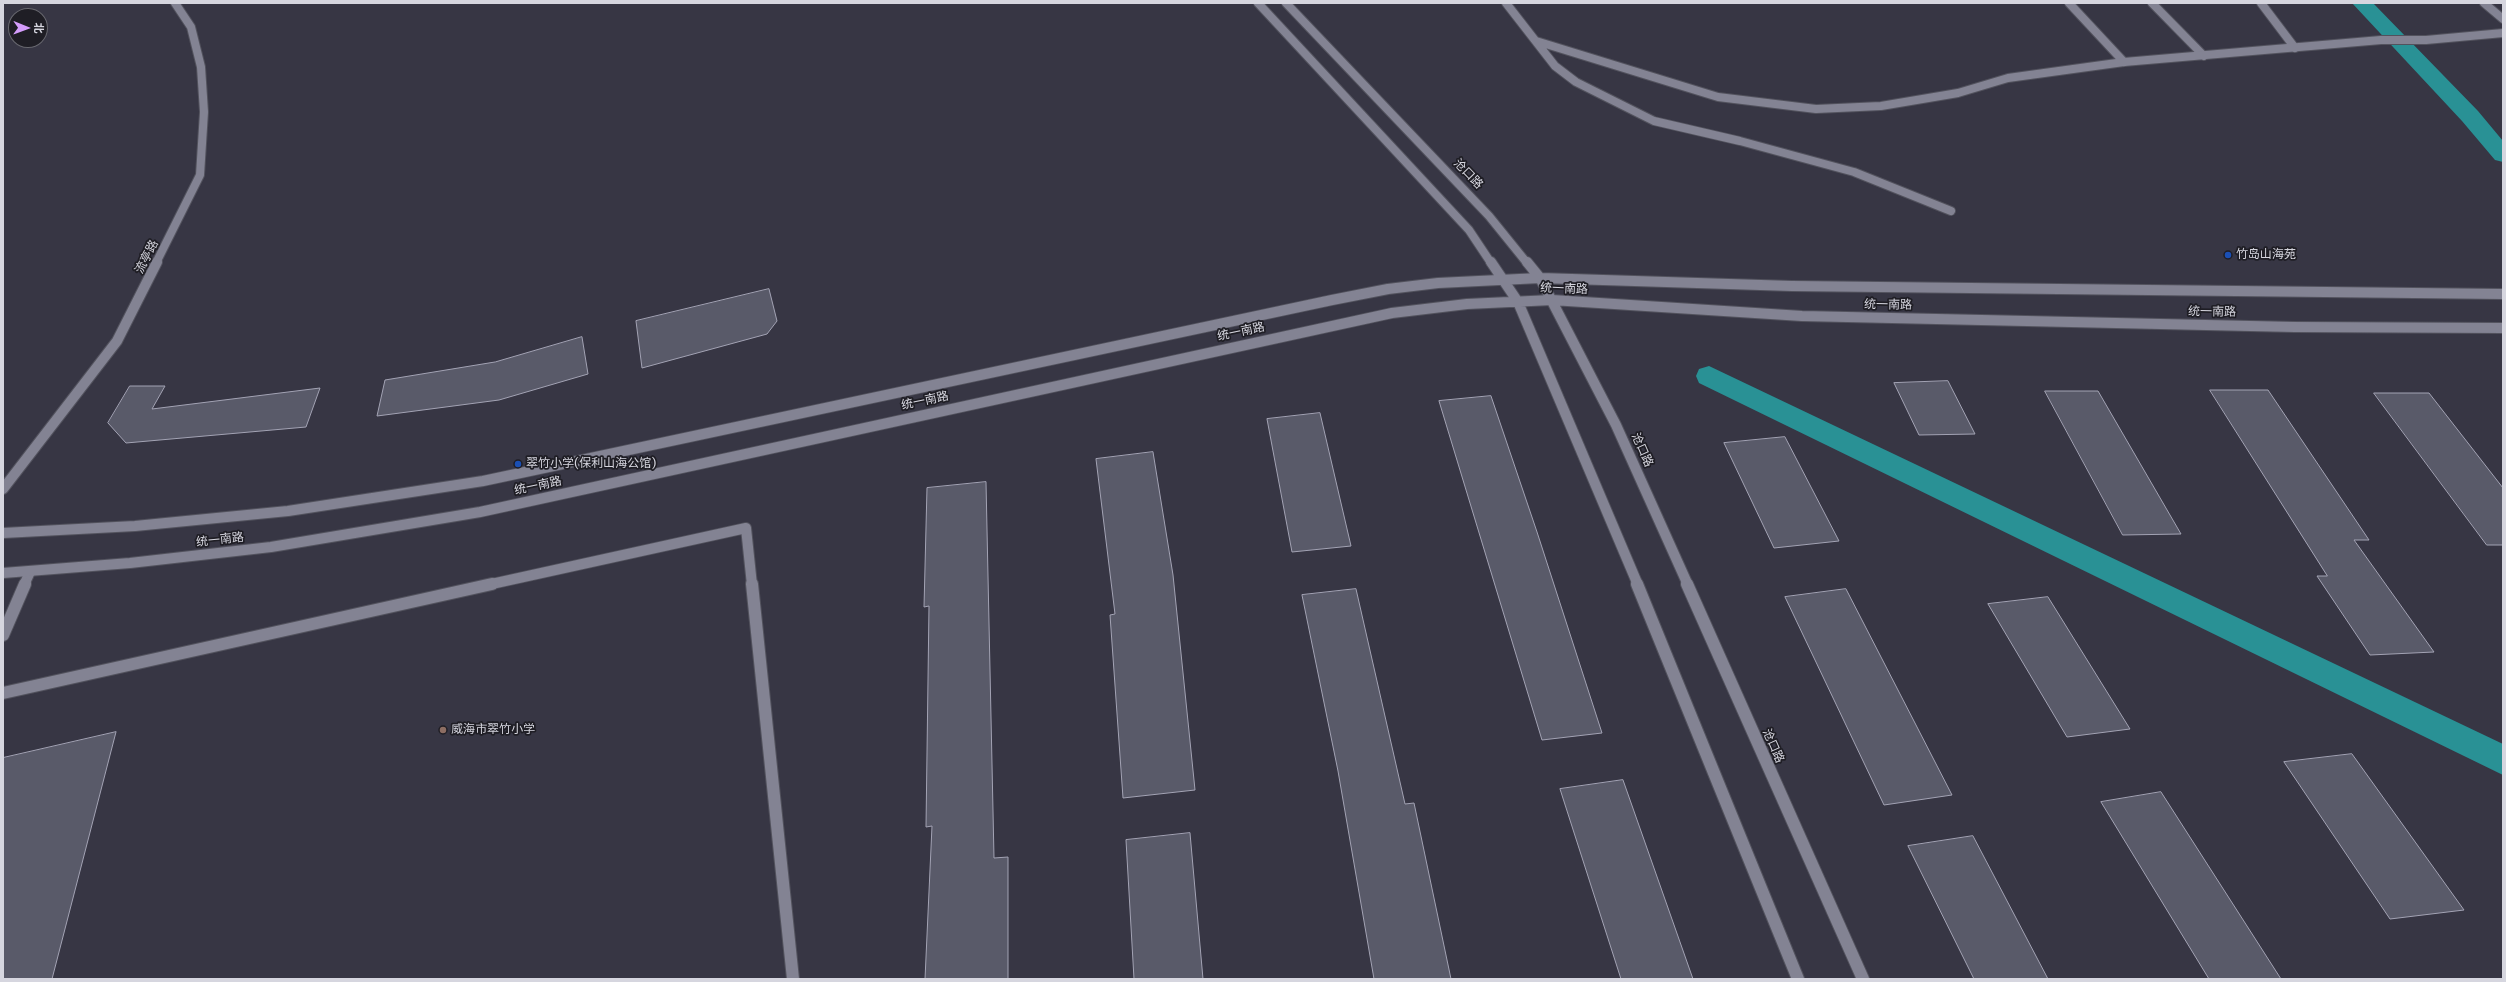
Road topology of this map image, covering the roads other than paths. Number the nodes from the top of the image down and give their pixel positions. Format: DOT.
graph roads {
  1 [pos="175,3"];
  2 [pos="1258,3"];
  3 [pos="1286,3"];
  4 [pos="1506,3"];
  5 [pos="2069,3"];
  6 [pos="2152,3"];
  7 [pos="2261,3"];
  8 [pos="2484,3"];
  9 [pos="2503,19"];
  10 [pos="2503,33"];
  11 [pos="1536,41"];
  12 [pos="2295,48"];
  13 [pos="2204,56"];
  14 [pos="2124,62"];
  15 [pos="1951,211"];
  16 [pos="1504,278"];
  17 [pos="1540,278"];
  18 [pos="2503,294"];
  19 [pos="1552,300"];
  20 [pos="1518,302"];
  21 [pos="2503,328"];
  22 [pos="3,489"];
  23 [pos="3,533"];
  24 [pos="30,572"];
  25 [pos="3,573"];
  26 [pos="3,635"];
  27 [pos="3,693"];
  28 [pos="793,979"];
  29 [pos="1798,979"];
  30 [pos="1863,979"];
  1 -- 22 [label="street, 流亭路"];
  2 -- 16 [label="street"];
  3 -- 17 [label="street, 沧口路"];
  4 -- 11 [label="street"];
  5 -- 14 [label="street"];
  6 -- 13 [label="street"];
  7 -- 12 [label="street"];
  8 -- 9 [label="street"];
  10 -- 12 [label="street"];
  11 -- 14 [label="street"];
  11 -- 15 [label="street"];
  12 -- 13 [label="street"];
  13 -- 14 [label="street"];
  16 -- 17 [label="street, 统一南路"];
  16 -- 20 [label="street"];
  16 -- 23 [label="street, 统一南路"];
  17 -- 18 [label="street, 统一南路"];
  17 -- 19 [label="street, 沧口路"];
  19 -- 20 [label="street, 统一南路"];
  19 -- 21 [label="street, 统一南路"];
  19 -- 30 [label="street, 沧口路"];
  20 -- 24 [label="street, 统一南路"];
  20 -- 29 [label="street"];
  24 -- 25 [label="street, 统一南路"];
  24 -- 26 [label="street"];
  27 -- 28 [label="street"];
}
